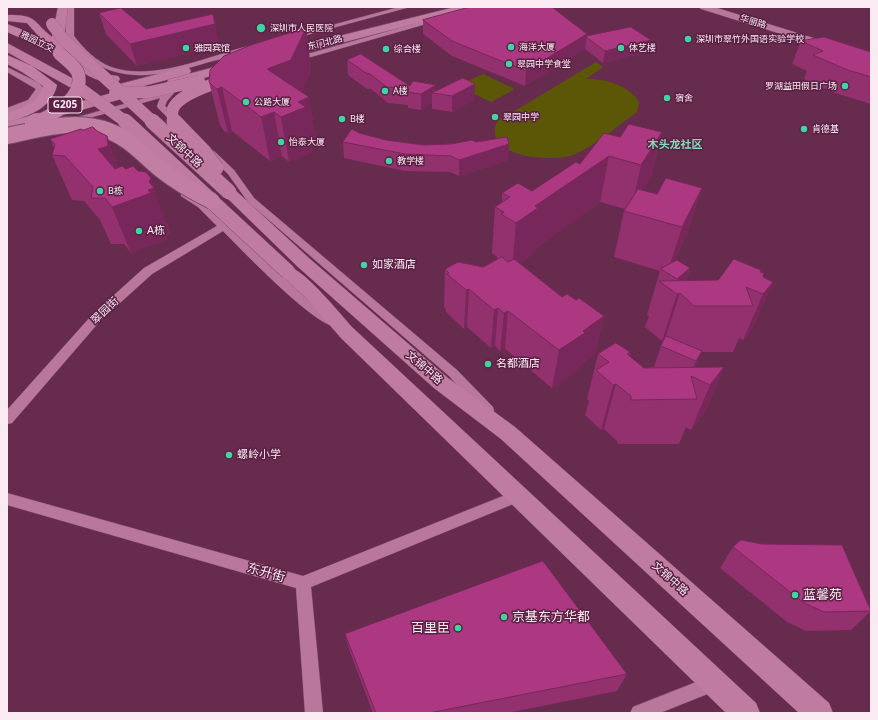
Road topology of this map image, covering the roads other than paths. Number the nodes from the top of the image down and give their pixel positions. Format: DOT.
graph roads {
  1 [pos="63,7"];
  2 [pos="71,7"];
  3 [pos="407,7"];
  4 [pos="434,7"];
  5 [pos="704,7"];
  6 [pos="465,8"];
  7 [pos="38,12"];
  8 [pos="52,15"];
  9 [pos="7,18"];
  10 [pos="7,28"];
  11 [pos="40,30"];
  12 [pos="284,39"];
  13 [pos="257,48"];
  14 [pos="62,51"];
  15 [pos="10,52"];
  16 [pos="274,57"];
  17 [pos="871,59"];
  18 [pos="7,69"];
  19 [pos="245,69"];
  20 [pos="159,78"];
  21 [pos="76,86"];
  22 [pos="169,94"];
  23 [pos="76,119"];
  24 [pos="7,121"];
  25 [pos="7,136"];
  26 [pos="229,192"];
  27 [pos="212,201"];
  28 [pos="223,227"];
  29 [pos="296,268"];
  30 [pos="347,333"];
  31 [pos="7,419"];
  32 [pos="508,432"];
  33 [pos="518,496"];
  34 [pos="7,499"];
  35 [pos="303,583"];
  36 [pos="714,683"];
  37 [pos="314,713"];
  38 [pos="639,713"];
  39 [pos="746,713"];
  40 [pos="819,713"];
  1 -- 14 [label="main road"];
  2 -- 13 [label="street"];
  3 -- 12 [label="street"];
  4 -- 16 [label="main road, 东门北路"];
  5 -- 17 [label="street, 华丽路"];
  6 -- 16 [label="main road, 东门北路"];
  6 -- 16 [label="street"];
  7 -- 11 [label="main road"];
  8 -- 14 [label="main road"];
  8 -- 26 [label="main road, 文锦中路, bridge"];
  9 -- 11 [label="main road"];
  10 -- 14 [label="highway, 雅园立交 / G205"];
  11 -- 14 [label="main road"];
  13 -- 20 [label="main road"];
  14 -- 20 [label="main road"];
  14 -- 24 [label="highway, 雅园立交 / G205, bridge"];
  15 -- 21 [label="main road, 文锦中路"];
  15 -- 24 [label="highway, G205"];
  18 -- 24 [label="street"];
  19 -- 21 [label="main road, bridge"];
  19 -- 22 [label="street"];
  19 -- 24 [label="main road"];
  19 -- 26 [label="main road, bridge"];
  20 -- 24 [label="main road"];
  21 -- 27 [label="main road, 文锦中路, bridge"];
  22 -- 23 [label="street"];
  22 -- 32 [label="street"];
  23 -- 25 [label="street"];
  23 -- 28 [label="street"];
  25 -- 27 [label="highway, bridge"];
  26 -- 29 [label="main road, 文锦中路"];
  27 -- 29 [label="main road, 文锦中路, bridge"];
  28 -- 30 [label="street"];
  28 -- 31 [label="street, 翠园街"];
  29 -- 30 [label="main road, 文锦中路"];
  29 -- 32 [label="main road, 文锦中路"];
  30 -- 33 [label="main road, 文锦中路"];
  32 -- 40 [label="main road, 文锦中路"];
  33 -- 35 [label="street"];
  33 -- 36 [label="main road, 文锦中路"];
  34 -- 35 [label="street, 东升街"];
  35 -- 37 [label="street"];
  36 -- 38 [label="street"];
  36 -- 39 [label="main road, 文锦中路"];
}
